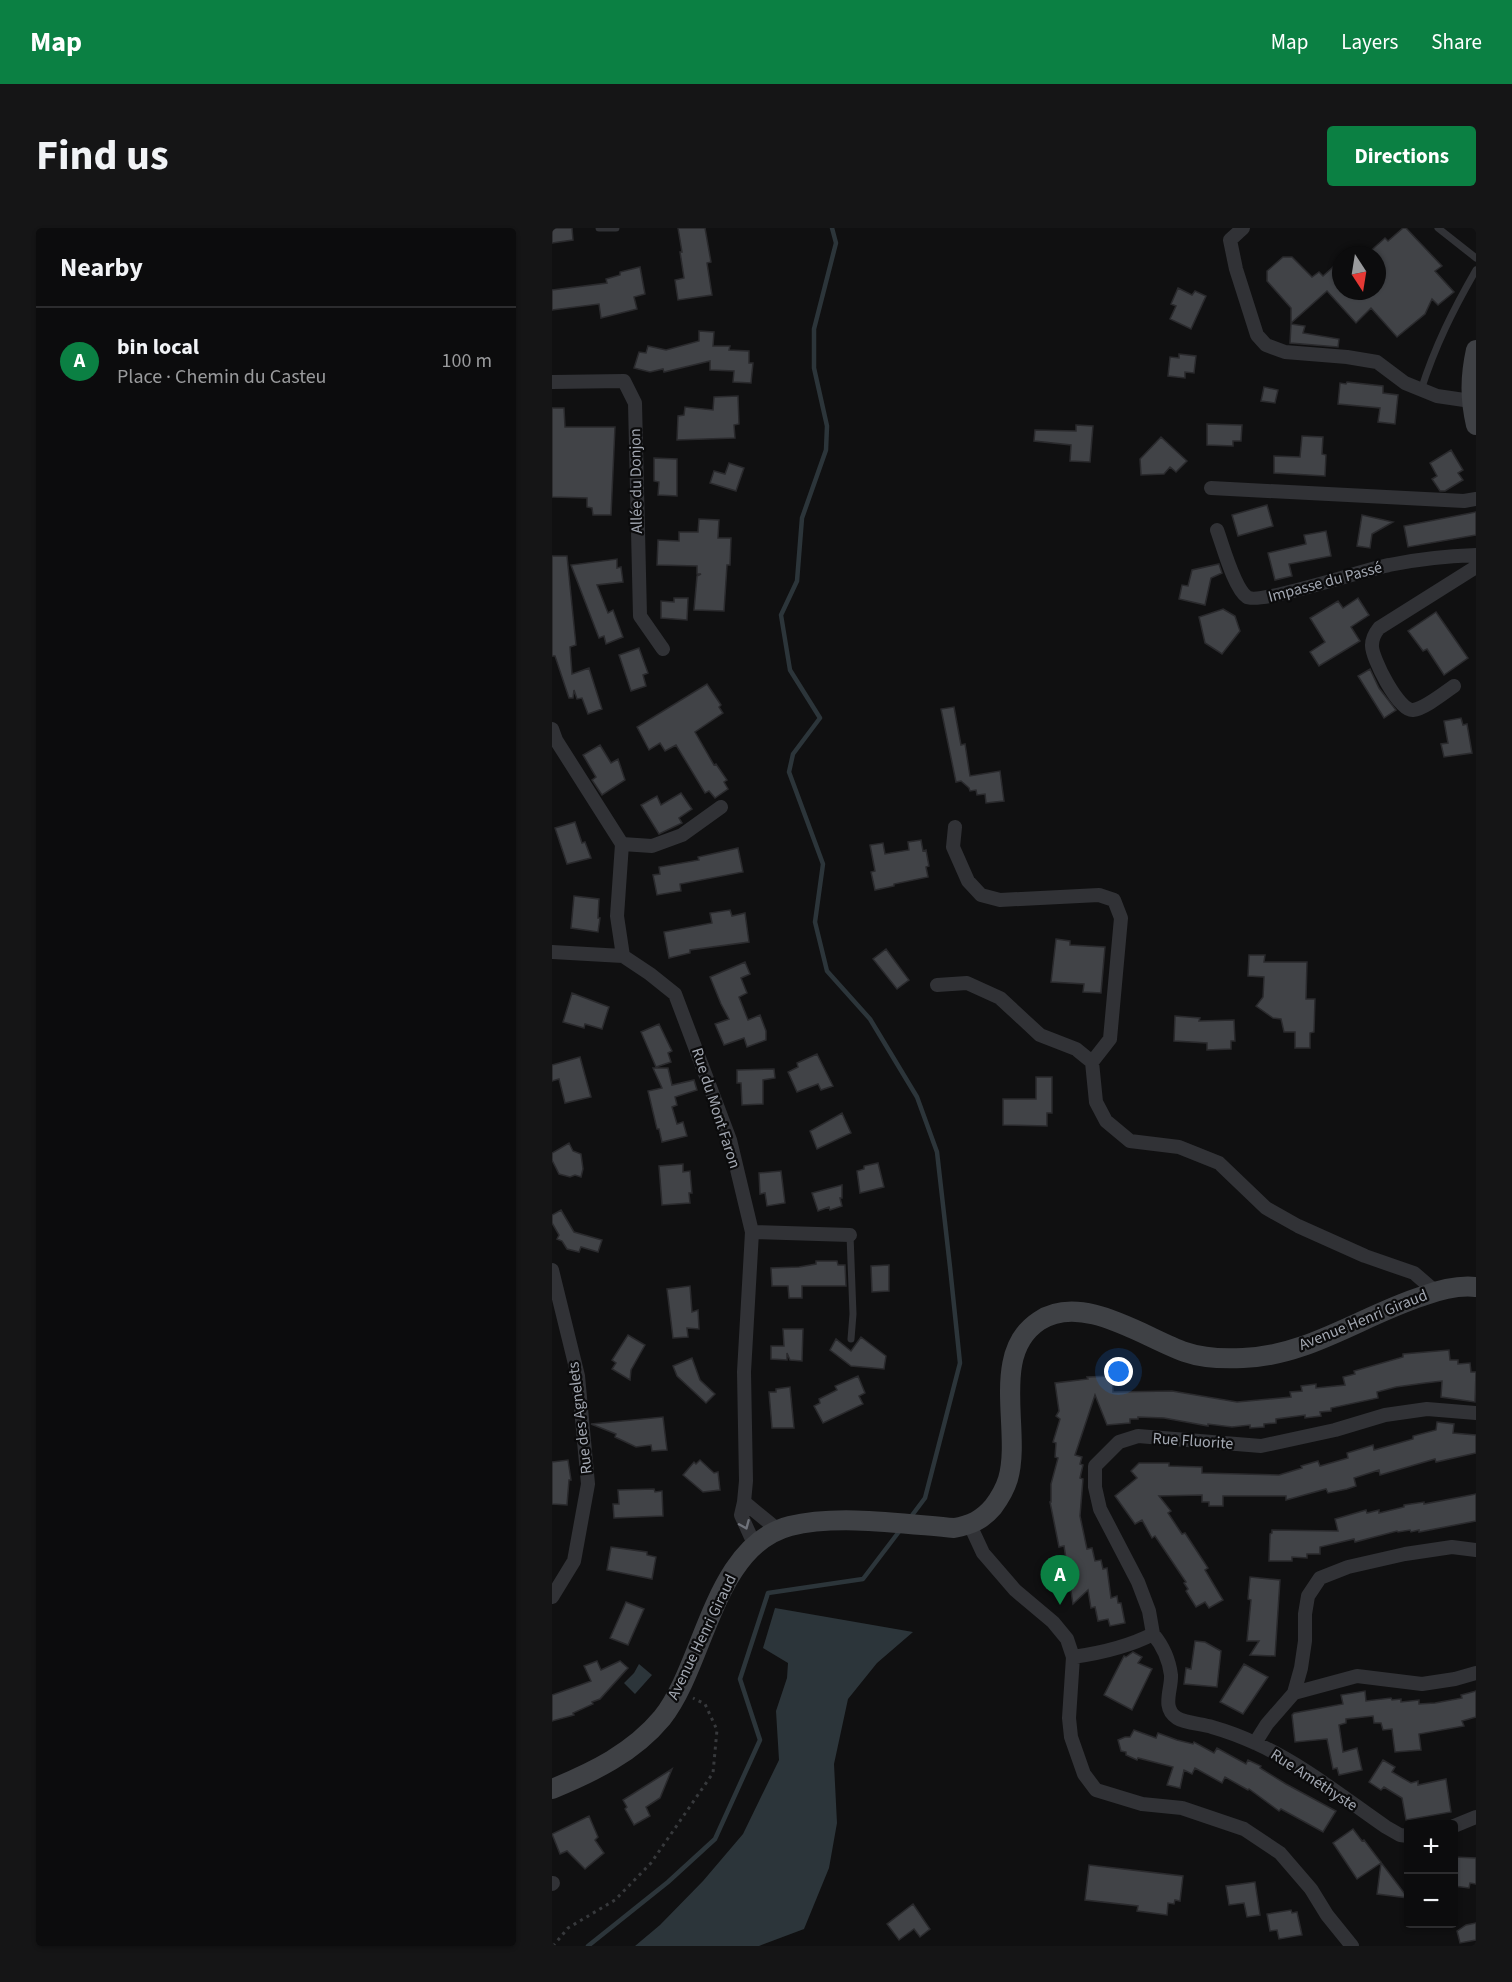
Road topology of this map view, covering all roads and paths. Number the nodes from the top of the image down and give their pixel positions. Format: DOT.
graph roads {
  1 [pos="599,228"];
  2 [pos="616,228"];
  3 [pos="1244,228"];
  4 [pos="1438,228"];
  5 [pos="1476,258"];
  6 [pos="1476,270"];
  7 [pos="1476,350"];
  8 [pos="552,382"];
  9 [pos="1421,390"];
  10 [pos="1470,401"];
  11 [pos="1476,425"];
  12 [pos="1211,488"];
  13 [pos="1476,499"];
  14 [pos="1217,530"];
  15 [pos="1476,555"];
  16 [pos="1476,567"];
  17 [pos="663,649"];
  18 [pos="1454,686"];
  19 [pos="552,729"];
  20 [pos="721,807"];
  21 [pos="955,827"];
  22 [pos="622,844"];
  23 [pos="552,952"];
  24 [pos="622,956"];
  25 [pos="937,985"];
  26 [pos="1092,1062"];
  27 [pos="752,1232"];
  28 [pos="850,1235"];
  29 [pos="552,1270"];
  30 [pos="1476,1287"];
  31 [pos="1436,1292"];
  32 [pos="851,1339"];
  33 [pos="1476,1413"];
  34 [pos="744,1502"];
  35 [pos="962,1526"];
  36 [pos="778,1530"];
  37 [pos="755,1546"];
  38 [pos="1476,1550"];
  39 [pos="552,1597"];
  40 [pos="1152,1634"];
  41 [pos="1073,1657"];
  42 [pos="1476,1673"];
  43 [pos="678,1691"];
  44 [pos="1294,1693"];
  45 [pos="1255,1743"];
  46 [pos="552,1789"];
  47 [pos="1476,1817"];
  48 [pos="1458,1824"];
  49 [pos="1404,1836"];
  50 [pos="553,1946"];
  51 [pos="1352,1946"];
  1 -- 2 [label="lane"];
  3 -- 9 [label="street"];
  4 -- 5 [label="lane"];
  6 -- 9 [label="lane"];
  7 -- 10 [label="street"];
  8 -- 17 [label="street, Allée du Donjon"];
  9 -- 10 [label="street"];
  10 -- 11 [label="street"];
  12 -- 13 [label="street"];
  14 -- 15 [label="street, Impasse du Passé"];
  16 -- 18 [label="street"];
  19 -- 22 [label="street"];
  20 -- 22 [label="street"];
  21 -- 26 [label="street"];
  22 -- 24 [label="street"];
  23 -- 24 [label="street, Rue du Mont Faron"];
  24 -- 27 [label="street, Rue du Mont Faron"];
  25 -- 26 [label="street"];
  26 -- 31 [label="street"];
  27 -- 28 [label="street"];
  27 -- 34 [label="street, Rue du Mont Faron"];
  28 -- 32 [label="lane"];
  29 -- 39 [label="street, Rue des Agnelets"];
  30 -- 31 [label="street, Avenue Henri Giraud"];
  31 -- 35 [label="street, Avenue Henri Giraud"];
  33 -- 40 [label="street, Rue Fluorite"];
  34 -- 36 [label="street"];
  34 -- 37 [label="street, Rue du Mont Faron, one-way"];
  35 -- 36 [label="street, Avenue Henri Giraud"];
  35 -- 41 [label="street"];
  36 -- 37 [label="street, Avenue Henri Giraud"];
  37 -- 43 [label="street, Avenue Henri Giraud"];
  38 -- 44 [label="street"];
  40 -- 41 [label="street"];
  40 -- 45 [label="street, Rue Améthyste"];
  41 -- 51 [label="street"];
  42 -- 44 [label="street"];
  43 -- 46 [label="street, Avenue Henri Giraud"];
  43 -- 50 [label="path"];
  44 -- 45 [label="street"];
  45 -- 49 [label="street, Rue Améthyste"];
  47 -- 48 [label="street"];
}
